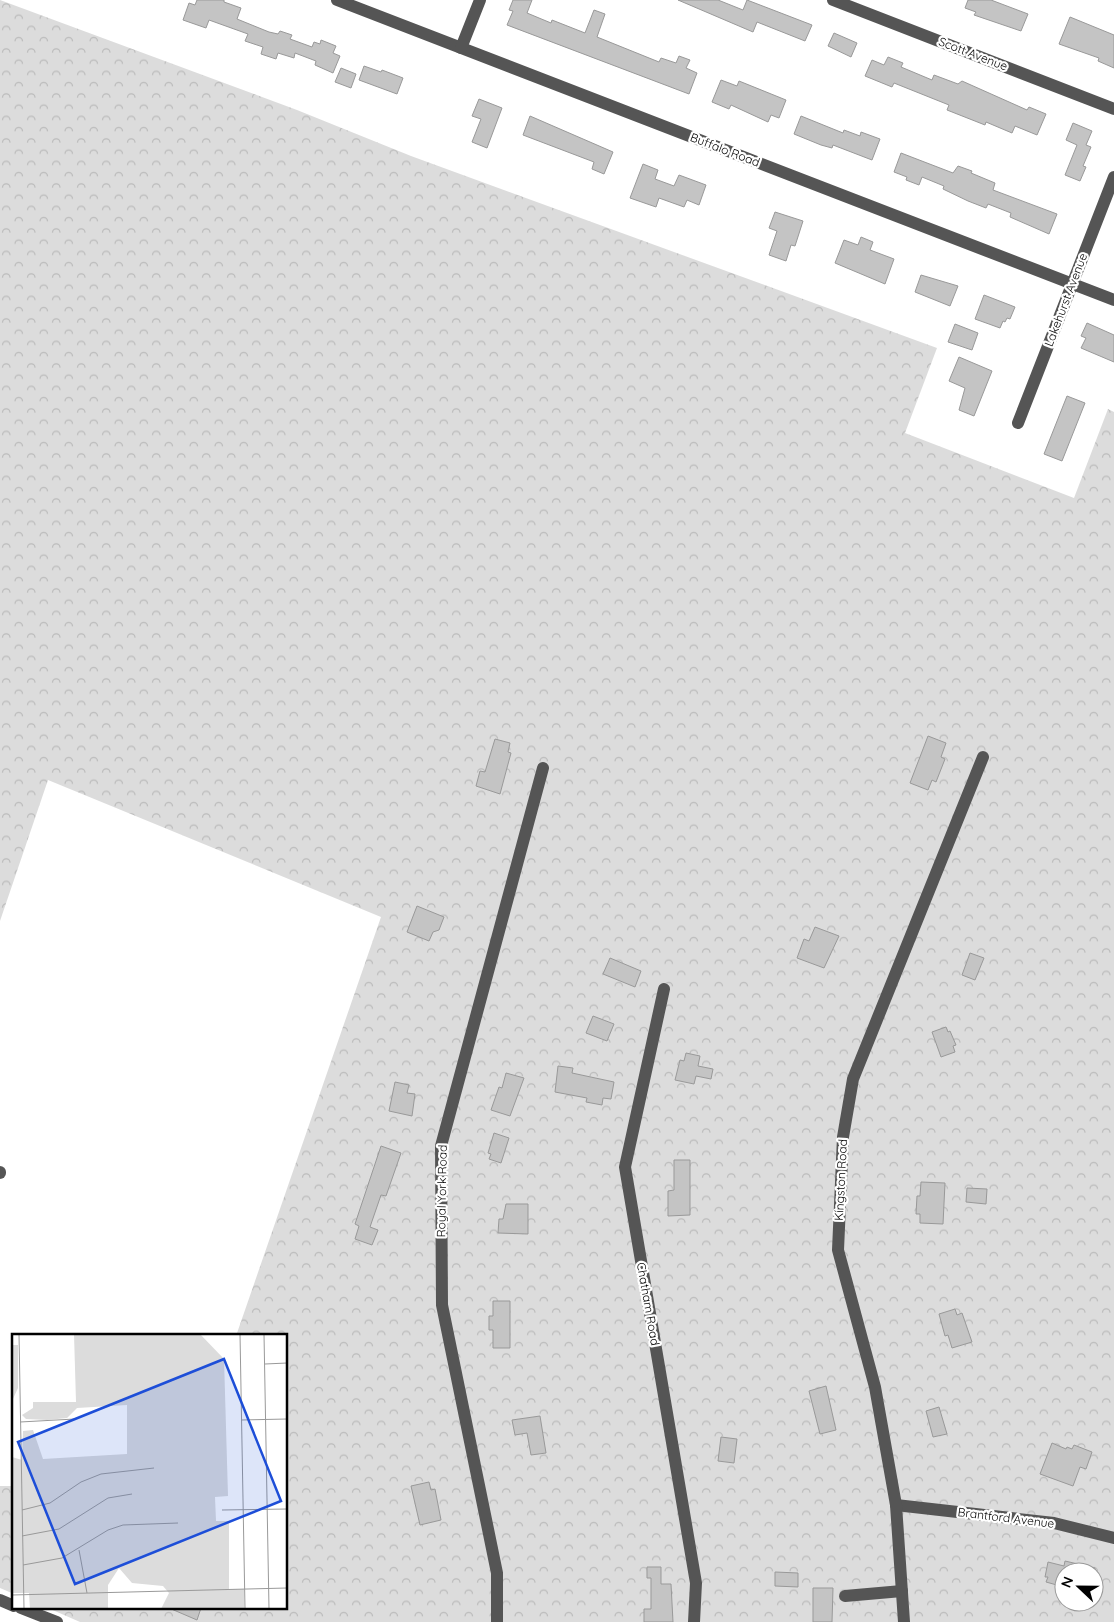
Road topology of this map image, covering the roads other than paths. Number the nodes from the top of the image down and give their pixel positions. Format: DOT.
graph roads {
  1 [pos="337,0"];
  2 [pos="480,0"];
  3 [pos="833,0"];
  4 [pos="461,48"];
  5 [pos="1114,108"];
  6 [pos="1114,177"];
  7 [pos="1072,284"];
  8 [pos="1114,300"];
  9 [pos="1018,423"];
  10 [pos="983,757"];
  11 [pos="543,768"];
  12 [pos="664,989"];
  13 [pos="896,1505"];
  14 [pos="1114,1538"];
  15 [pos="902,1591"];
  16 [pos="845,1596"];
  17 [pos="0,1600"];
  18 [pos="12,1605"];
  19 [pos="26,1610"];
  20 [pos="57,1622"];
  21 [pos="497,1622"];
  22 [pos="694,1622"];
  23 [pos="904,1622"];
  1 -- 4 [label="street, Buffalo Road"];
  2 -- 4 [label="street"];
  3 -- 5 [label="street, Scott Avenue"];
  4 -- 7 [label="street, Buffalo Road"];
  6 -- 7 [label="street, Lakehurst Avenue"];
  7 -- 8 [label="street, Buffalo Road"];
  7 -- 9 [label="street, Lakehurst Avenue"];
  10 -- 13 [label="street, Kingston Road"];
  11 -- 21 [label="street, Royal York Road"];
  12 -- 22 [label="street, Chatham Road"];
  13 -- 14 [label="street, Brantford Avenue"];
  13 -- 15 [label="street, Kingston Road"];
  15 -- 16 [label="street"];
  15 -- 23 [label="street, Kingston Road"];
  17 -- 18 [label="street"];
  19 -- 20 [label="street"];
}
